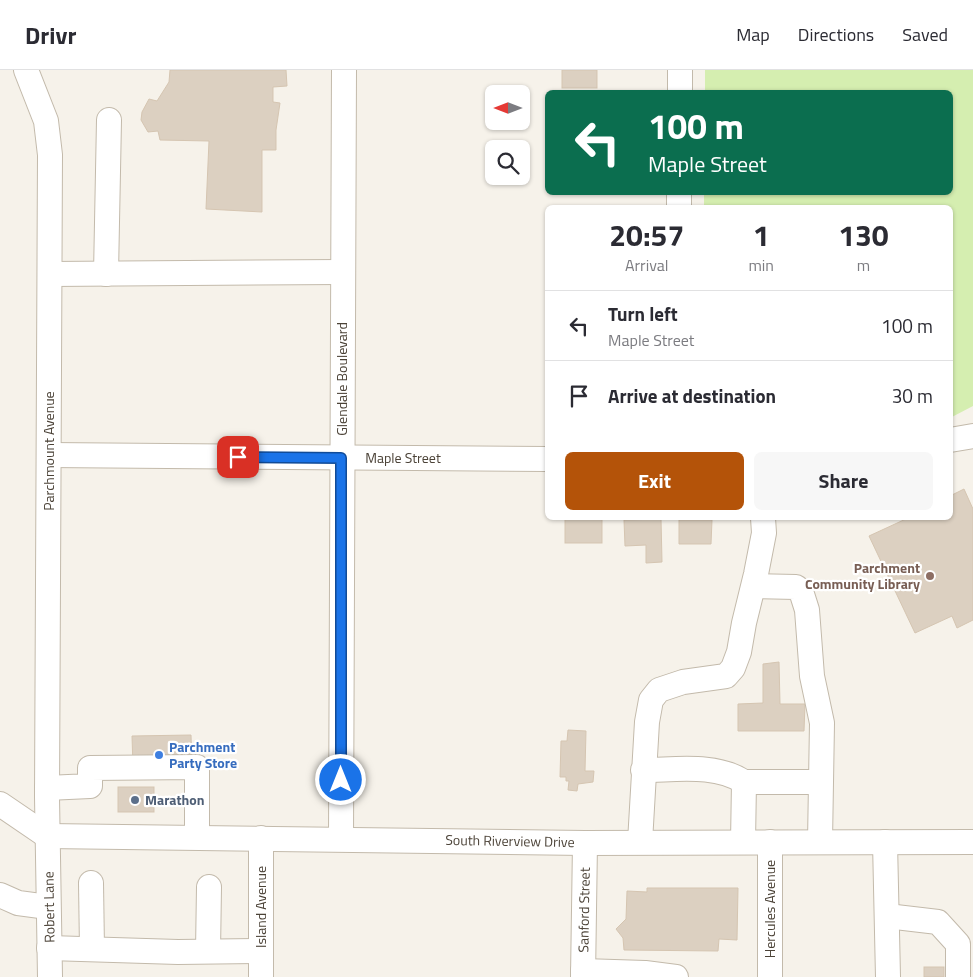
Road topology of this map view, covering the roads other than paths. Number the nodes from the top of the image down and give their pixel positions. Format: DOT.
graph roads {
  1 [pos="26,70"];
  2 [pos="344,70"];
  3 [pos="680,70"];
  4 [pos="680,90"];
  5 [pos="109,120"];
  6 [pos="342,272"];
  7 [pos="50,274"];
  8 [pos="106,274"];
  9 [pos="973,436"];
  10 [pos="953,439"];
  11 [pos="49,456"];
  12 [pos="341,458"];
  13 [pos="545,459"];
  14 [pos="763,520"];
  15 [pos="754,586"];
  16 [pos="644,770"];
  17 [pos="744,782"];
  18 [pos="820,782"];
  19 [pos="47,788"];
  20 [pos="0,804"];
  21 [pos="47,836"];
  22 [pos="197,837"];
  23 [pos="261,838"];
  24 [pos="341,839"];
  25 [pos="585,842"];
  26 [pos="640,842"];
  27 [pos="743,842"];
  28 [pos="770,842"];
  29 [pos="820,842"];
  30 [pos="885,842"];
  31 [pos="973,842"];
  32 [pos="91,883"];
  33 [pos="209,887"];
  34 [pos="0,895"];
  35 [pos="48,907"];
  36 [pos="887,916"];
  37 [pos="49,948"];
  38 [pos="92,949"];
  39 [pos="208,951"];
  40 [pos="261,951"];
  41 [pos="583,974"];
  42 [pos="645,975"];
  43 [pos="50,977"];
  44 [pos="261,977"];
  45 [pos="676,977"];
  46 [pos="770,977"];
  47 [pos="888,977"];
  48 [pos="958,977"];
  1 -- 7 [label="street, Parchmount Avenue"];
  2 -- 6 [label="street, Glendale Boulevard"];
  3 -- 4 [label="street"];
  5 -- 8 [label="street"];
  6 -- 8 [label="street"];
  6 -- 12 [label="street, Glendale Boulevard"];
  7 -- 8 [label="street"];
  7 -- 11 [label="street, Parchmount Avenue"];
  9 -- 10 [label="street"];
  11 -- 12 [label="street, Maple Street"];
  11 -- 19 [label="street, Parchmount Avenue"];
  12 -- 13 [label="street, Maple Street"];
  12 -- 24 [label="street, Glendale Boulevard"];
  14 -- 15 [label="street"];
  15 -- 16 [label="street"];
  15 -- 18 [label="street"];
  16 -- 17 [label="street"];
  16 -- 26 [label="street"];
  17 -- 18 [label="street"];
  17 -- 27 [label="street"];
  18 -- 29 [label="street"];
  19 -- 21 [label="street, Parchmount Avenue"];
  19 -- 22 [label="street"];
  20 -- 21 [label="street"];
  21 -- 22 [label="street, South Riverview Drive"];
  21 -- 35 [label="street, Robert Lane"];
  22 -- 23 [label="street, South Riverview Drive"];
  23 -- 24 [label="street, South Riverview Drive"];
  23 -- 40 [label="street, Island Avenue"];
  24 -- 25 [label="street, South Riverview Drive"];
  25 -- 26 [label="street, South Riverview Drive"];
  25 -- 41 [label="street, Sanford Street"];
  26 -- 27 [label="street, South Riverview Drive"];
  27 -- 28 [label="street, South Riverview Drive"];
  28 -- 29 [label="street, South Riverview Drive"];
  28 -- 46 [label="street, Hercules Avenue"];
  29 -- 30 [label="street, South Riverview Drive"];
  30 -- 31 [label="street, South Riverview Drive"];
  30 -- 36 [label="street"];
  32 -- 38 [label="street"];
  33 -- 39 [label="street"];
  34 -- 35 [label="street"];
  35 -- 37 [label="street, Robert Lane"];
  36 -- 47 [label="street"];
  36 -- 48 [label="street"];
  37 -- 38 [label="street"];
  37 -- 43 [label="street, Robert Lane"];
  38 -- 39 [label="street"];
  39 -- 40 [label="street"];
  40 -- 44 [label="street, Island Avenue"];
  41 -- 42 [label="street"];
  42 -- 45 [label="street"];
}
